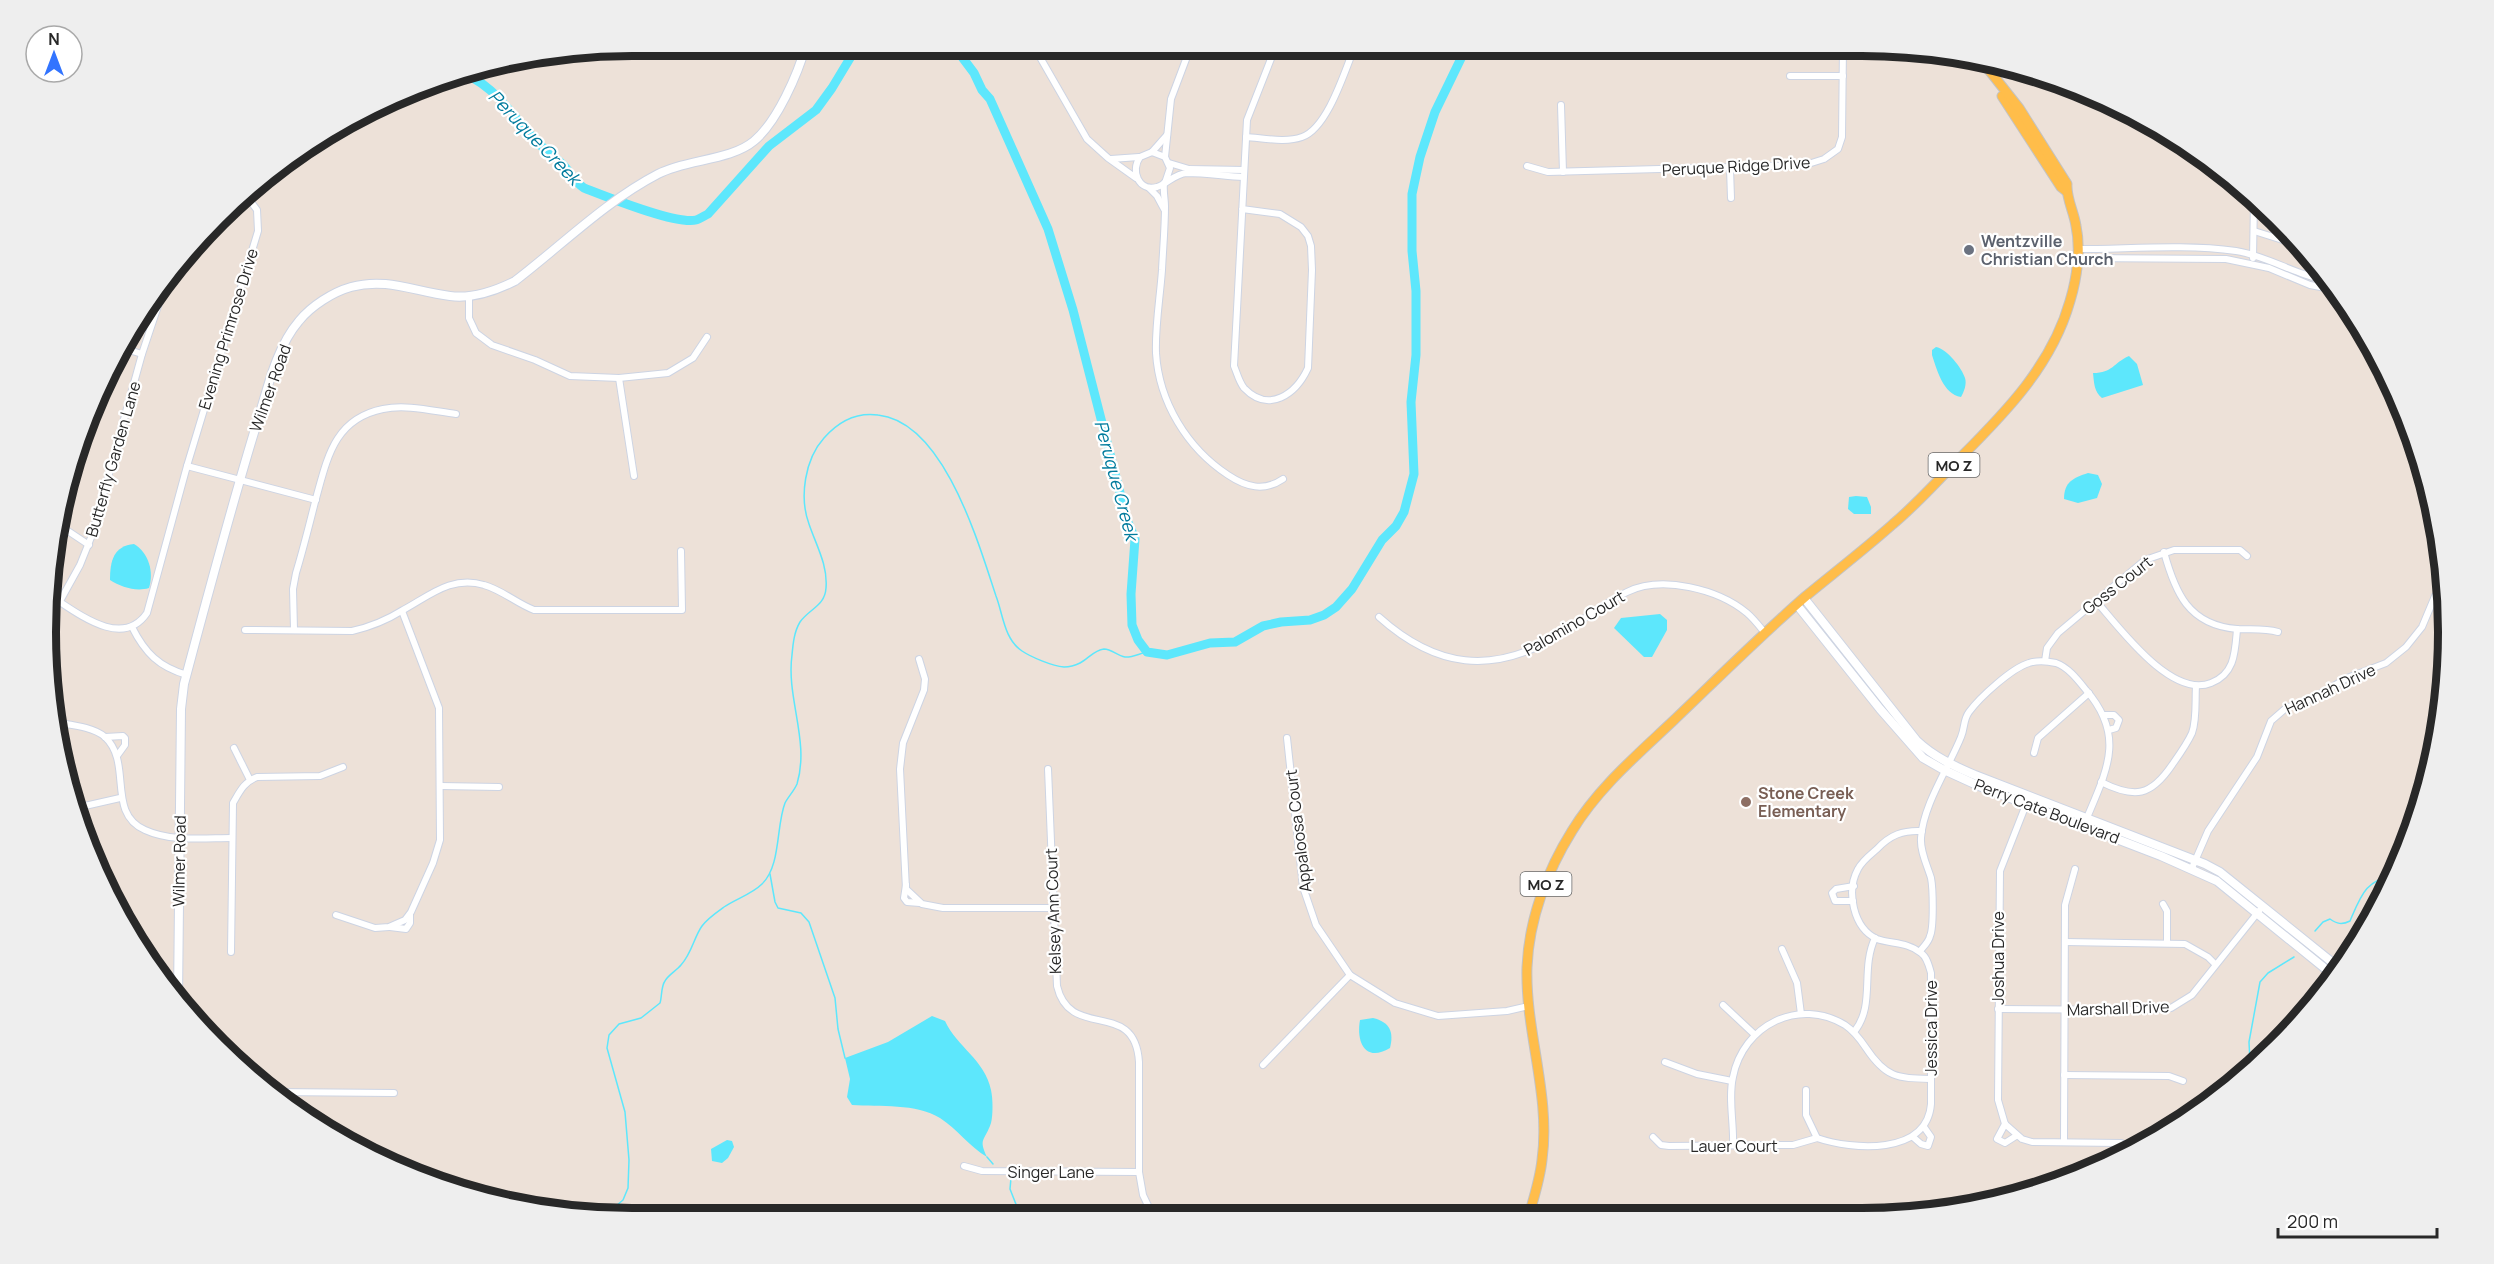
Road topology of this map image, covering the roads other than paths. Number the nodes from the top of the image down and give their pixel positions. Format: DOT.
graph roads {
  1 [pos="802,55"];
  2 [pos="1039,55"];
  3 [pos="1188,55"];
  4 [pos="1272,55"];
  5 [pos="1350,55"];
  6 [pos="1843,55"];
  7 [pos="1981,68"];
  8 [pos="1989,70"];
  9 [pos="1790,76"];
  10 [pos="1843,76"];
  11 [pos="1561,105"];
  12 [pos="1167,135"];
  13 [pos="1246,137"];
  14 [pos="1152,152"];
  15 [pos="1140,157"];
  16 [pos="1108,159"];
  17 [pos="1167,160"];
  18 [pos="1527,166"];
  19 [pos="1730,168"];
  20 [pos="1244,170"];
  21 [pos="1563,172"];
  22 [pos="1243,177"];
  23 [pos="1137,178"];
  24 [pos="1164,183"];
  25 [pos="1149,187"];
  26 [pos="2066,191"];
  27 [pos="1731,198"];
  28 [pos="250,201"];
  29 [pos="1242,209"];
  30 [pos="2254,210"];
  31 [pos="1165,212"];
  32 [pos="2254,231"];
  33 [pos="2285,241"];
  34 [pos="2078,253"];
  35 [pos="2252,255"];
  36 [pos="2254,265"];
  37 [pos="2316,277"];
  38 [pos="2324,288"];
  39 [pos="469,296"];
  40 [pos="157,306"];
  41 [pos="707,337"];
  42 [pos="130,350"];
  43 [pos="142,354"];
  44 [pos="619,378"];
  45 [pos="456,414"];
  46 [pos="187,466"];
  47 [pos="634,476"];
  48 [pos="1283,479"];
  49 [pos="239,481"];
  50 [pos="316,500"];
  51 [pos="65,529"];
  52 [pos="89,545"];
  53 [pos="681,551"];
  54 [pos="2164,552"];
  55 [pos="2247,556"];
  56 [pos="2437,596"];
  57 [pos="57,599"];
  58 [pos="60,601"];
  59 [pos="1800,602"];
  60 [pos="2096,602"];
  61 [pos="402,611"];
  62 [pos="1379,617"];
  63 [pos="132,627"];
  64 [pos="2237,629"];
  65 [pos="245,630"];
  66 [pos="294,630"];
  67 [pos="2278,632"];
  68 [pos="1766,633"];
  69 [pos="919,659"];
  70 [pos="2045,661"];
  71 [pos="187,675"];
  72 [pos="2196,686"];
  73 [pos="2089,693"];
  74 [pos="2104,715"];
  75 [pos="63,724"];
  76 [pos="2109,730"];
  77 [pos="105,737"];
  78 [pos="1287,738"];
  79 [pos="234,748"];
  80 [pos="2034,753"];
  81 [pos="117,756"];
  82 [pos="343,767"];
  83 [pos="1946,767"];
  84 [pos="1048,769"];
  85 [pos="250,780"];
  86 [pos="2101,782"];
  87 [pos="440,786"];
  88 [pos="499,787"];
  89 [pos="120,798"];
  90 [pos="2028,800"];
  91 [pos="83,806"];
  92 [pos="2085,822"];
  93 [pos="1922,831"];
  94 [pos="179,837"];
  95 [pos="232,838"];
  96 [pos="2193,864"];
  97 [pos="2075,869"];
  98 [pos="1854,886"];
  99 [pos="1853,901"];
  100 [pos="2163,904"];
  101 [pos="1052,908"];
  102 [pos="2260,909"];
  103 [pos="336,915"];
  104 [pos="1875,938"];
  105 [pos="2065,942"];
  106 [pos="2167,943"];
  107 [pos="1782,950"];
  108 [pos="1920,951"];
  109 [pos="231,952"];
  110 [pos="2333,963"];
  111 [pos="2215,964"];
  112 [pos="2328,970"];
  113 [pos="1350,975"];
  114 [pos="178,987"];
  115 [pos="1723,1005"];
  116 [pos="1529,1006"];
  117 [pos="1998,1009"];
  118 [pos="2064,1009"];
  119 [pos="1801,1014"];
  120 [pos="1854,1032"];
  121 [pos="1754,1034"];
  122 [pos="1665,1062"];
  123 [pos="1263,1065"];
  124 [pos="2064,1075"];
  125 [pos="1931,1079"];
  126 [pos="2182,1081"];
  127 [pos="1732,1082"];
  128 [pos="1806,1090"];
  129 [pos="285,1092"];
  130 [pos="394,1093"];
  131 [pos="2005,1124"];
  132 [pos="1924,1127"];
  133 [pos="2016,1136"];
  134 [pos="1653,1137"];
  135 [pos="1913,1137"];
  136 [pos="1817,1138"];
  137 [pos="2064,1142"];
  138 [pos="1733,1145"];
  139 [pos="2125,1145"];
  140 [pos="964,1166"];
  141 [pos="1139,1172"];
  142 [pos="1150,1208"];
  143 [pos="1531,1208"];
  1 -- 39 [label="street, Wilmer Road"];
  2 -- 16 [label="street"];
  3 -- 12 [label="street"];
  4 -- 13 [label="street"];
  5 -- 13 [label="street"];
  6 -- 10 [label="street, Peruque Ridge Drive"];
  7 -- 26 [label="main road, MO Z"];
  8 -- 26 [label="main road, MO Z"];
  9 -- 10 [label="street"];
  10 -- 19 [label="street, Peruque Ridge Drive"];
  11 -- 21 [label="street"];
  12 -- 14 [label="street"];
  12 -- 17 [label="street"];
  13 -- 20 [label="street"];
  14 -- 15 [label="street"];
  14 -- 17 [label="street"];
  15 -- 16 [label="street"];
  15 -- 23 [label="street"];
  16 -- 23 [label="street"];
  17 -- 20 [label="street"];
  17 -- 24 [label="street"];
  18 -- 21 [label="street, Peruque Ridge Drive"];
  19 -- 21 [label="street, Peruque Ridge Drive"];
  19 -- 27 [label="street"];
  20 -- 22 [label="street"];
  22 -- 24 [label="street"];
  22 -- 29 [label="street"];
  23 -- 25 [label="street"];
  24 -- 25 [label="street"];
  24 -- 31 [label="street"];
  25 -- 31 [label="street"];
  26 -- 34 [label="main road, MO Z"];
  28 -- 46 [label="street, Evening Primrose Drive"];
  29 -- 29 [label="street"];
  30 -- 32 [label="street"];
  31 -- 48 [label="street"];
  32 -- 33 [label="street"];
  32 -- 35 [label="street"];
  34 -- 35 [label="street"];
  34 -- 36 [label="street"];
  34 -- 59 [label="main road, MO Z"];
  35 -- 36 [label="street"];
  35 -- 37 [label="street"];
  36 -- 38 [label="street"];
  39 -- 44 [label="street"];
  39 -- 49 [label="street, Wilmer Road"];
  40 -- 43 [label="street, Butterfly Garden Lane"];
  41 -- 44 [label="street"];
  42 -- 43 [label="street"];
  43 -- 52 [label="street, Butterfly Garden Lane"];
  44 -- 47 [label="street"];
  45 -- 50 [label="street"];
  46 -- 49 [label="street"];
  46 -- 63 [label="street, Evening Primrose Drive"];
  49 -- 50 [label="street"];
  49 -- 71 [label="street, Wilmer Road"];
  50 -- 66 [label="street"];
  51 -- 52 [label="street"];
  52 -- 58 [label="street, Butterfly Garden Lane"];
  53 -- 61 [label="street"];
  54 -- 55 [label="street, Goss Court"];
  54 -- 60 [label="street, Goss Court"];
  54 -- 64 [label="street"];
  56 -- 96 [label="street, Hannah Drive"];
  57 -- 58 [label="street"];
  58 -- 63 [label="street"];
  59 -- 68 [label="main road, MO Z"];
  59 -- 83 [label="street, Perry Cate Boulevard"];
  60 -- 70 [label="street, Goss Court"];
  60 -- 72 [label="street"];
  61 -- 66 [label="street"];
  61 -- 87 [label="street"];
  62 -- 68 [label="street, Palomino Court"];
  63 -- 71 [label="street"];
  64 -- 67 [label="street"];
  64 -- 72 [label="street"];
  65 -- 66 [label="street"];
  68 -- 116 [label="main road, MO Z"];
  69 -- 101 [label="street"];
  70 -- 73 [label="street"];
  70 -- 83 [label="street"];
  71 -- 94 [label="street, Wilmer Road"];
  72 -- 86 [label="street"];
  73 -- 74 [label="street"];
  73 -- 80 [label="street"];
  74 -- 76 [label="street"];
  74 -- 76 [label="street"];
  75 -- 77 [label="street"];
  76 -- 86 [label="street"];
  77 -- 81 [label="street"];
  77 -- 81 [label="street"];
  78 -- 113 [label="street, Appaloosa Court"];
  79 -- 85 [label="street"];
  81 -- 89 [label="street"];
  82 -- 85 [label="street"];
  83 -- 90 [label="street, Perry Cate Boulevard"];
  83 -- 93 [label="street"];
  84 -- 101 [label="street, Kelsey Ann Court"];
  85 -- 95 [label="street"];
  86 -- 92 [label="street"];
  87 -- 88 [label="street"];
  87 -- 103 [label="street"];
  89 -- 91 [label="street"];
  89 -- 94 [label="street"];
  90 -- 92 [label="street, Perry Cate Boulevard"];
  90 -- 117 [label="street, Joshua Drive"];
  92 -- 96 [label="street, Perry Cate Boulevard"];
  93 -- 98 [label="street"];
  93 -- 108 [label="street"];
  94 -- 95 [label="street"];
  94 -- 114 [label="street, Wilmer Road"];
  95 -- 109 [label="street"];
  96 -- 102 [label="street, Perry Cate Boulevard"];
  97 -- 105 [label="street"];
  98 -- 99 [label="street"];
  98 -- 99 [label="street"];
  99 -- 104 [label="street"];
  100 -- 106 [label="street"];
  101 -- 141 [label="street, Kelsey Ann Court"];
  102 -- 110 [label="street, Perry Cate Boulevard"];
  102 -- 111 [label="street, Marshall Drive"];
  102 -- 112 [label="street, Perry Cate Boulevard"];
  104 -- 108 [label="street"];
  104 -- 120 [label="street"];
  105 -- 106 [label="street"];
  105 -- 118 [label="street"];
  106 -- 111 [label="street"];
  107 -- 119 [label="street"];
  108 -- 125 [label="street, Jessica Drive"];
  111 -- 118 [label="street, Marshall Drive"];
  113 -- 116 [label="street, Appaloosa Court"];
  113 -- 123 [label="street"];
  115 -- 121 [label="street"];
  116 -- 143 [label="main road, MO Z"];
  117 -- 118 [label="street, Marshall Drive"];
  117 -- 131 [label="street, Joshua Drive"];
  118 -- 124 [label="street"];
  119 -- 120 [label="street"];
  119 -- 121 [label="street"];
  120 -- 125 [label="street"];
  121 -- 127 [label="street"];
  122 -- 127 [label="street"];
  124 -- 126 [label="street"];
  124 -- 137 [label="street"];
  125 -- 132 [label="street, Jessica Drive"];
  127 -- 138 [label="street"];
  128 -- 136 [label="street"];
  129 -- 130 [label="street"];
  131 -- 133 [label="street, Joshua Drive"];
  131 -- 133 [label="street, Joshua Drive"];
  132 -- 135 [label="street, Jessica Drive"];
  132 -- 135 [label="street, Jessica Drive"];
  133 -- 137 [label="street, Joshua Drive"];
  134 -- 138 [label="street, Lauer Court"];
  135 -- 136 [label="street, Jessica Drive"];
  136 -- 138 [label="street, Lauer Court"];
  137 -- 139 [label="street, Joshua Drive"];
  140 -- 141 [label="street, Singer Lane"];
  141 -- 142 [label="street, Kelsey Ann Court"];
}
